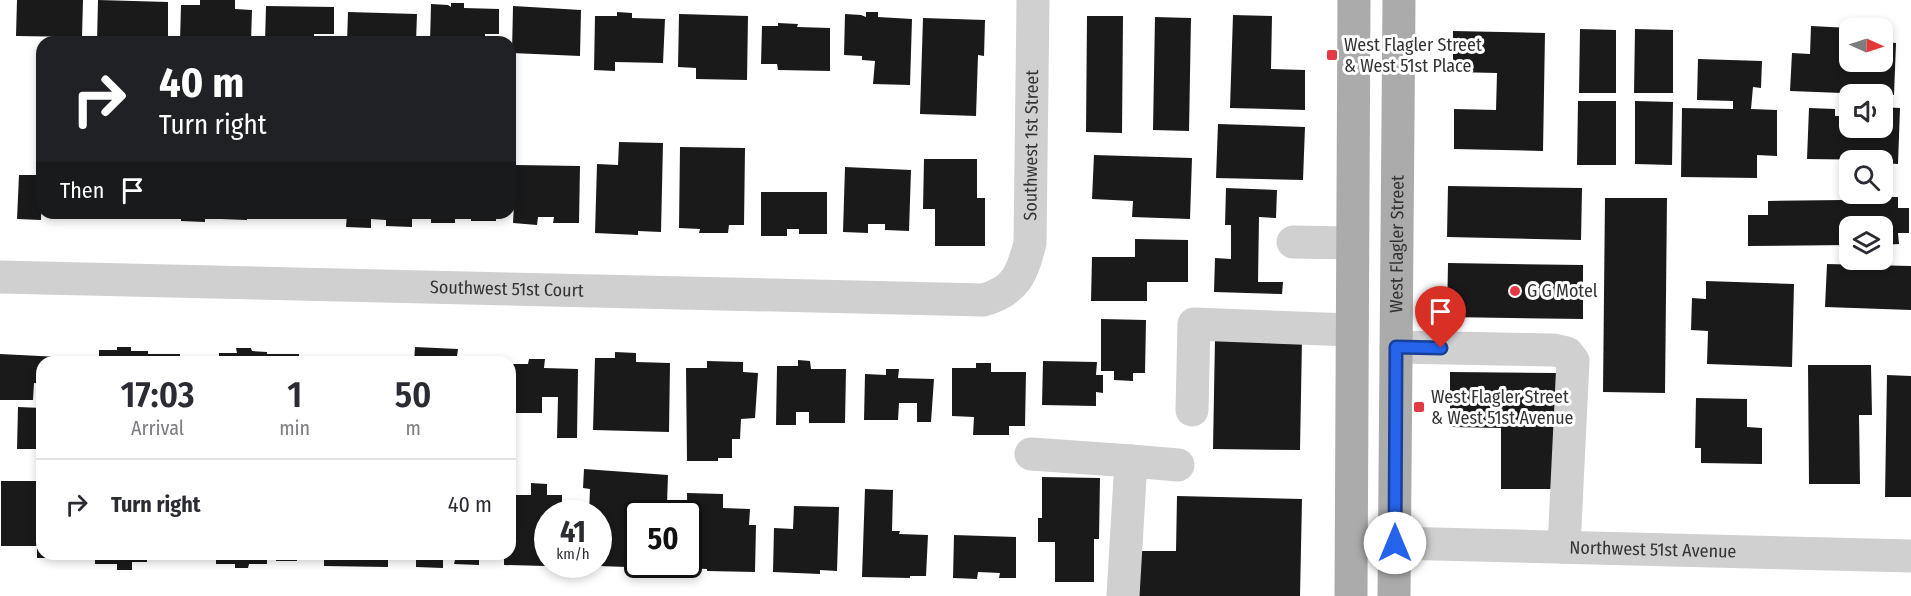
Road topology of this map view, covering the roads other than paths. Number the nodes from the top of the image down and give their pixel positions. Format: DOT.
graph roads {
  1 [pos="1033,0"];
  2 [pos="1354,0"];
  3 [pos="1399,0"];
  4 [pos="1293,242"];
  5 [pos="1352,243"];
  6 [pos="0,277"];
  7 [pos="1011,287"];
  8 [pos="1351,330"];
  9 [pos="1396,347"];
  10 [pos="1192,410"];
  11 [pos="1352,445"];
  12 [pos="1031,454"];
  13 [pos="1131,461"];
  14 [pos="1178,465"];
  15 [pos="1395,543"];
  16 [pos="1564,547"];
  17 [pos="1911,556"];
  18 [pos="1123,596"];
  19 [pos="1351,596"];
  20 [pos="1394,596"];
  1 -- 7 [label="street, Southwest 1st Street"];
  2 -- 5 [label="main road"];
  3 -- 9 [label="main road, West Flagler Street"];
  4 -- 5 [label="street"];
  5 -- 8 [label="main road"];
  6 -- 7 [label="street, Southwest 51st Court"];
  8 -- 10 [label="street"];
  8 -- 11 [label="main road"];
  9 -- 15 [label="main road, West Flagler Street"];
  9 -- 16 [label="street"];
  11 -- 15 [label="main road"];
  11 -- 19 [label="main road"];
  12 -- 13 [label="street"];
  13 -- 14 [label="street"];
  13 -- 18 [label="street"];
  15 -- 16 [label="street, Northwest 51st Avenue"];
  15 -- 20 [label="main road, West Flagler Street"];
  16 -- 17 [label="street, Northwest 51st Avenue"];
}
